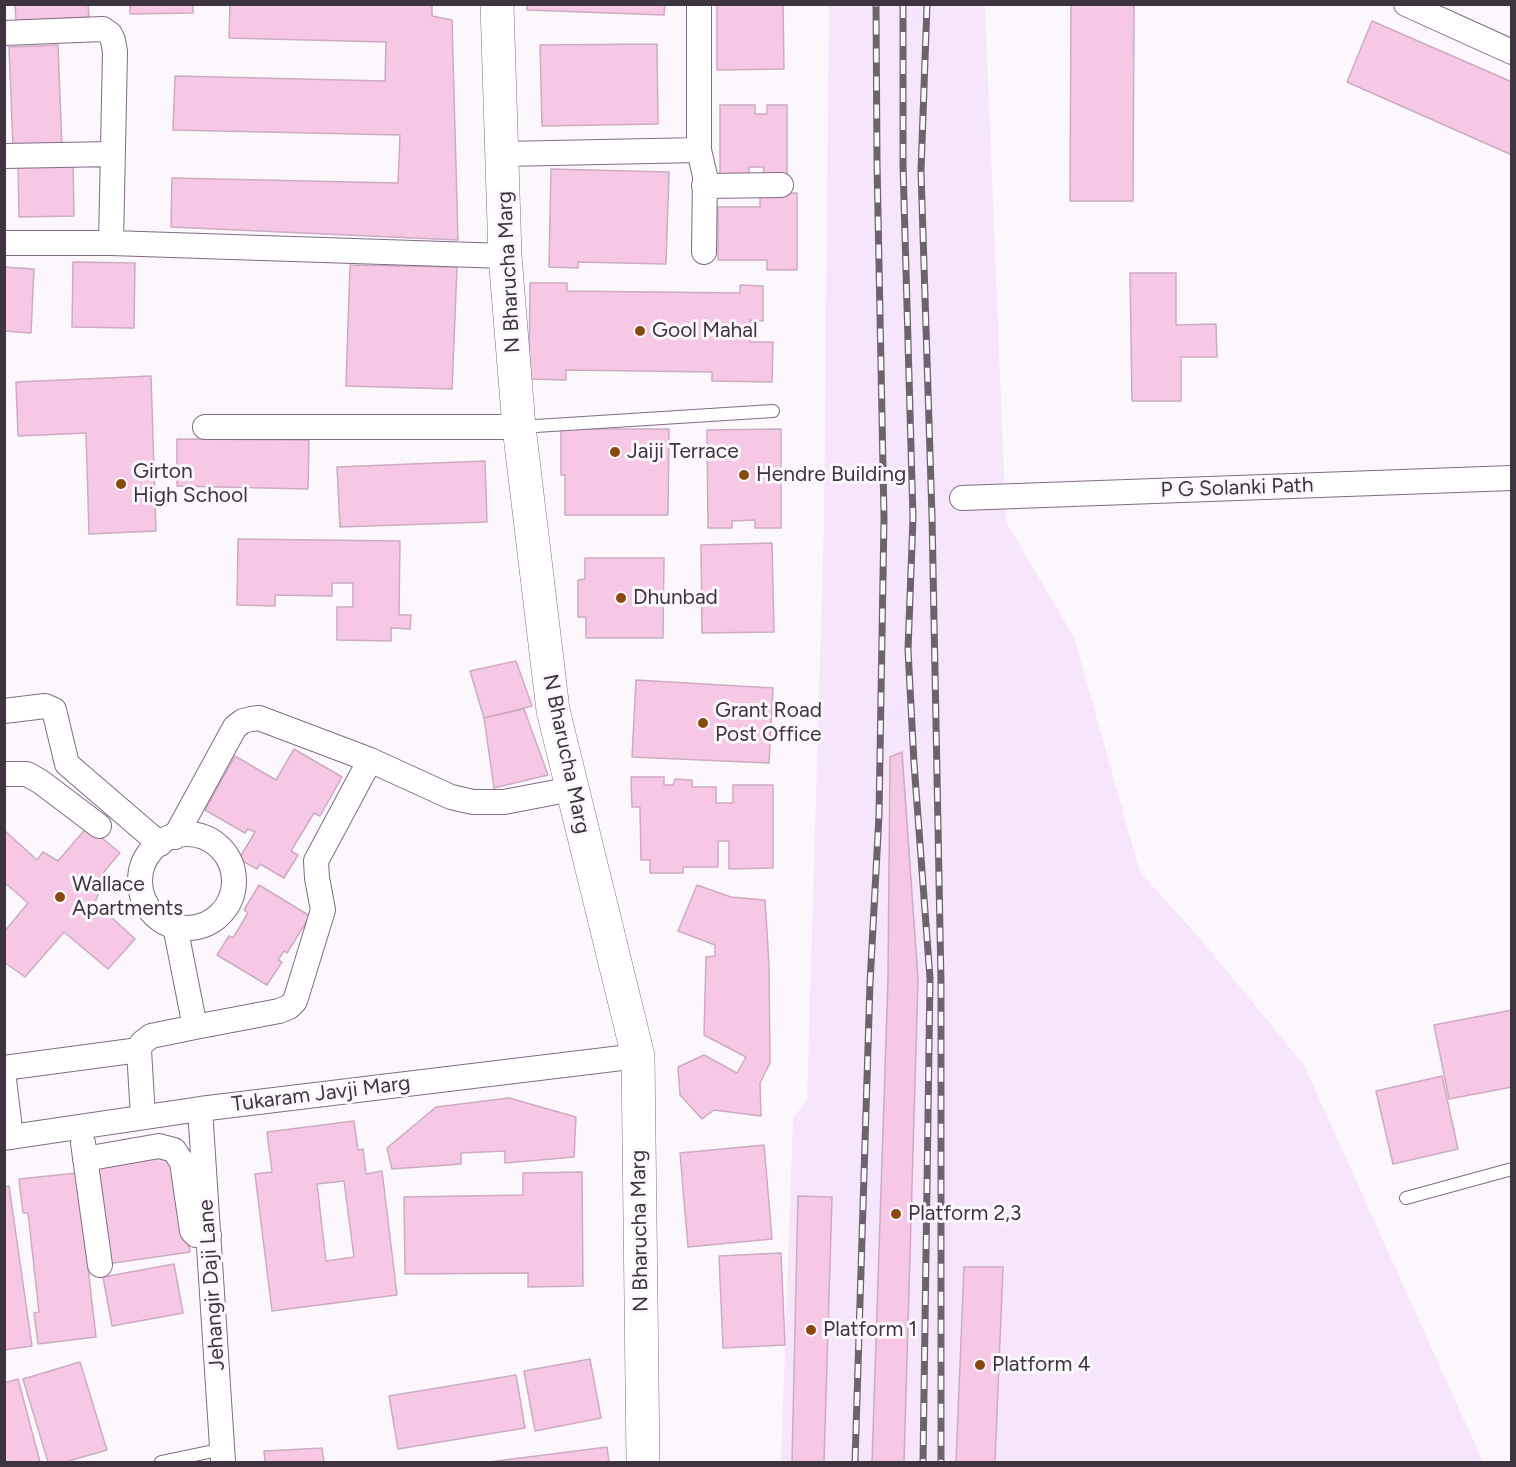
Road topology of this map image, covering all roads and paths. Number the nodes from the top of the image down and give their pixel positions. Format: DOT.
graph roads {
  1 [pos="497,4"];
  2 [pos="699,4"];
  3 [pos="1406,4"];
  4 [pos="4,33"];
  5 [pos="1512,52"];
  6 [pos="699,150"];
  7 [pos="113,154"];
  8 [pos="503,154"];
  9 [pos="4,156"];
  10 [pos="781,184"];
  11 [pos="704,186"];
  12 [pos="4,243"];
  13 [pos="111,243"];
  14 [pos="704,252"];
  15 [pos="505,256"];
  16 [pos="773,411"];
  17 [pos="205,427"];
  18 [pos="519,427"];
  19 [pos="1512,478"];
  20 [pos="962,498"];
  21 [pos="4,711"];
  22 [pos="370,760"];
  23 [pos="4,774"];
  24 [pos="572,789"];
  25 [pos="99,826"];
  26 [pos="167,840"];
  27 [pos="175,926"];
  28 [pos="195,1027"];
  29 [pos="139,1050"];
  30 [pos="638,1056"];
  31 [pos="4,1068"];
  32 [pos="4,1080"];
  33 [pos="200,1108"];
  34 [pos="143,1117"];
  35 [pos="81,1126"];
  36 [pos="8,1137"];
  37 [pos="174,1150"];
  38 [pos="85,1159"];
  39 [pos="1512,1169"];
  40 [pos="1406,1198"];
  41 [pos="209,1235"];
  42 [pos="100,1265"];
  43 [pos="223,1456"];
  44 [pos="161,1462"];
  45 [pos="643,1462"];
  1 -- 8 [label="street, N Bharucha Marg"];
  2 -- 6 [label="street"];
  3 -- 5 [label="street"];
  4 -- 7 [label="street"];
  6 -- 8 [label="street"];
  6 -- 11 [label="street"];
  7 -- 9 [label="street"];
  7 -- 13 [label="street"];
  8 -- 15 [label="street, N Bharucha Marg"];
  10 -- 11 [label="street"];
  11 -- 14 [label="street"];
  12 -- 13 [label="street"];
  13 -- 15 [label="street"];
  15 -- 18 [label="street, N Bharucha Marg"];
  16 -- 18 [label="lane"];
  17 -- 18 [label="street"];
  18 -- 24 [label="street, N Bharucha Marg"];
  19 -- 20 [label="street, P G Solanki Path"];
  21 -- 26 [label="street"];
  22 -- 24 [label="street"];
  22 -- 26 [label="street"];
  22 -- 28 [label="street"];
  23 -- 25 [label="street"];
  24 -- 30 [label="street, N Bharucha Marg"];
  26 -- 27 [label="street"];
  26 -- 27 [label="street"];
  27 -- 28 [label="street"];
  28 -- 29 [label="street"];
  29 -- 31 [label="street"];
  29 -- 34 [label="street"];
  30 -- 33 [label="street, Tukaram Javji Marg"];
  30 -- 45 [label="street, N Bharucha Marg"];
  32 -- 36 [label="street"];
  33 -- 34 [label="street, Tukaram Javji Marg"];
  33 -- 37 [label="street"];
  33 -- 41 [label="street, Jehangir Daji Lane"];
  34 -- 35 [label="street, Tukaram Javji Marg"];
  35 -- 36 [label="street, Tukaram Javji Marg"];
  35 -- 38 [label="street"];
  37 -- 38 [label="street"];
  37 -- 41 [label="street"];
  38 -- 42 [label="street"];
  39 -- 40 [label="lane"];
  41 -- 43 [label="street, Jehangir Daji Lane"];
  43 -- 44 [label="lane"];
}
